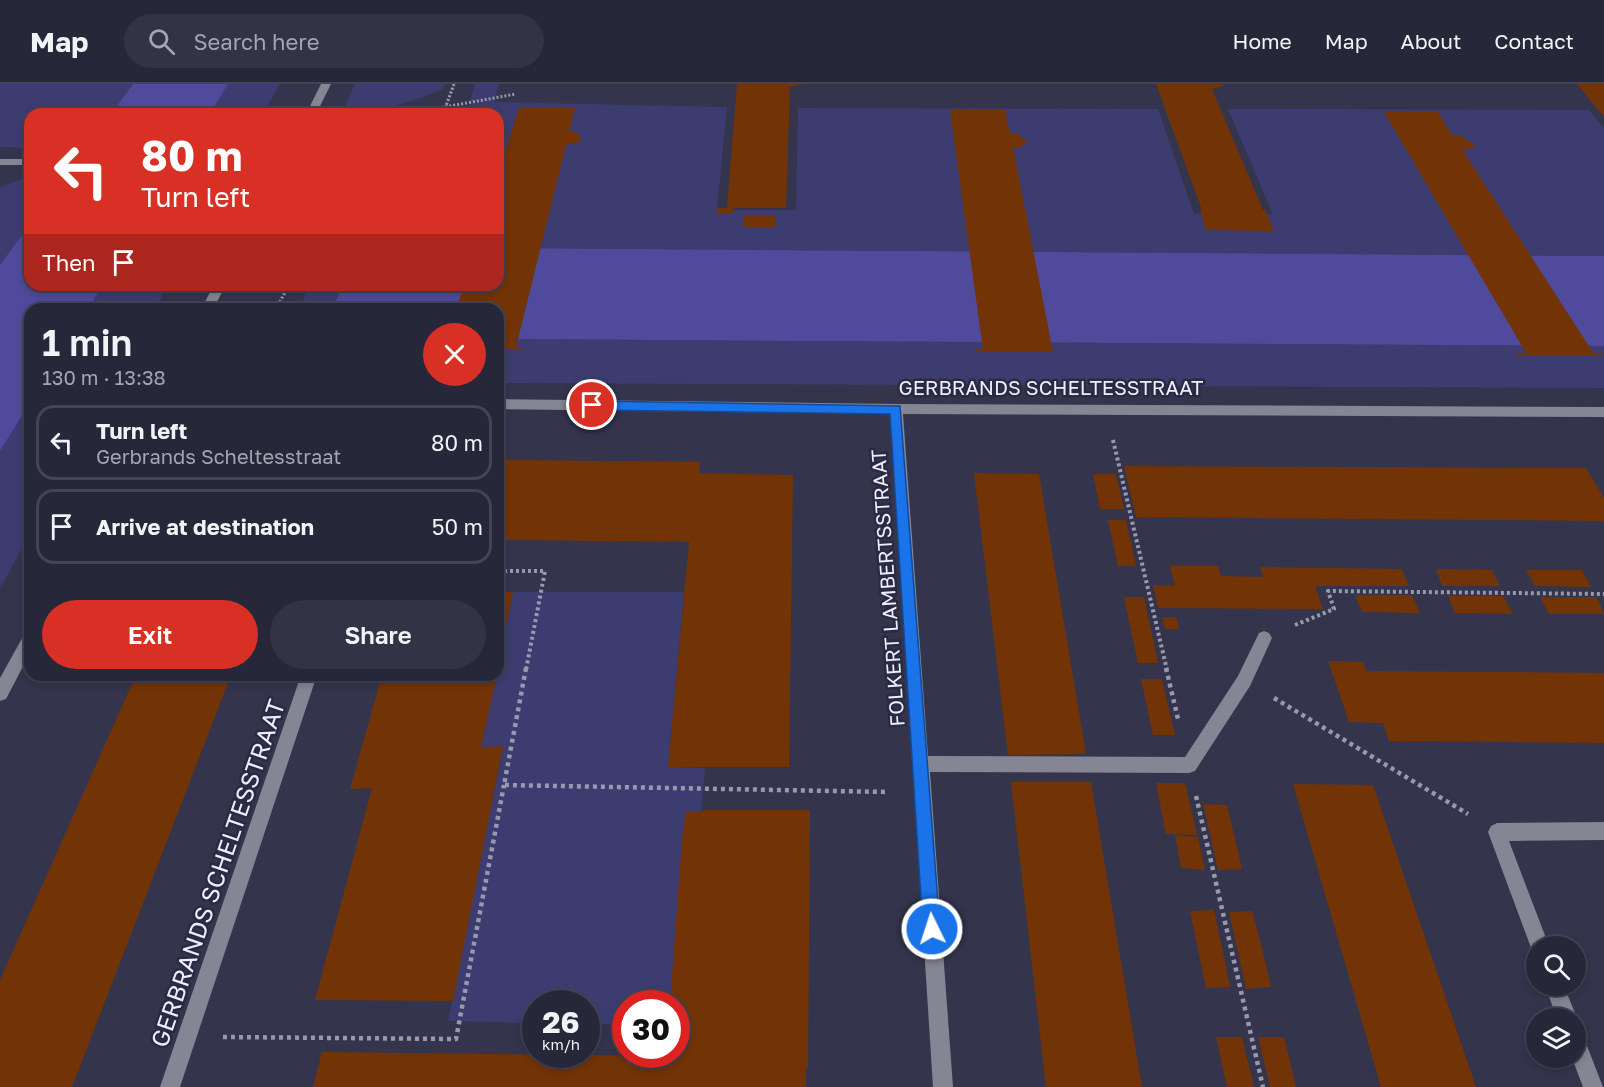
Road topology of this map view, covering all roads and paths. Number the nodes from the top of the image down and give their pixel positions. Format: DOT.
graph roads {
  1 [pos="326,84"];
  2 [pos="454,84"];
  3 [pos="516,94"];
  4 [pos="446,106"];
  5 [pos="314,108"];
  6 [pos="436,108"];
  7 [pos="0,162"];
  8 [pos="24,162"];
  9 [pos="504,404"];
  10 [pos="896,409"];
  11 [pos="1604,412"];
  12 [pos="504,571"];
  13 [pos="1604,594"];
  14 [pos="1264,638"];
  15 [pos="24,649"];
  16 [pos="307,681"];
  17 [pos="1244,681"];
  18 [pos="0,694"];
  19 [pos="920,764"];
  20 [pos="504,785"];
  21 [pos="922,793"];
  22 [pos="1604,831"];
  23 [pos="1497,832"];
  24 [pos="1536,936"];
  25 [pos="187,1037"];
  26 [pos="1586,1068"];
  27 [pos="170,1087"];
  28 [pos="943,1087"];
  29 [pos="1593,1087"];
  1 -- 5 [label="street"];
  2 -- 4 [label="path"];
  3 -- 4 [label="path"];
  4 -- 6 [label="path"];
  7 -- 8 [label="street"];
  9 -- 10 [label="street, GERBRANDS SCHELTESSTRAAT"];
  10 -- 11 [label="street, GERBRANDS SCHELTESSTRAAT"];
  10 -- 19 [label="street, FOLKERT LAMBERTSSTRAAT"];
  12 -- 20 [label="path"];
  13 -- 14 [label="path"];
  14 -- 17 [label="street"];
  15 -- 18 [label="street"];
  16 -- 25 [label="street, GERBRANDS SCHELTESSTRAAT"];
  17 -- 19 [label="street"];
  17 -- 23 [label="path"];
  19 -- 21 [label="street, FOLKERT LAMBERTSSTRAAT"];
  20 -- 21 [label="path"];
  20 -- 25 [label="path"];
  21 -- 28 [label="street, FOLKERT LAMBERTSSTRAAT"];
  22 -- 23 [label="street"];
  23 -- 24 [label="street"];
  25 -- 27 [label="street, GERBRANDS SCHELTESSTRAAT"];
  26 -- 29 [label="street"];
}
